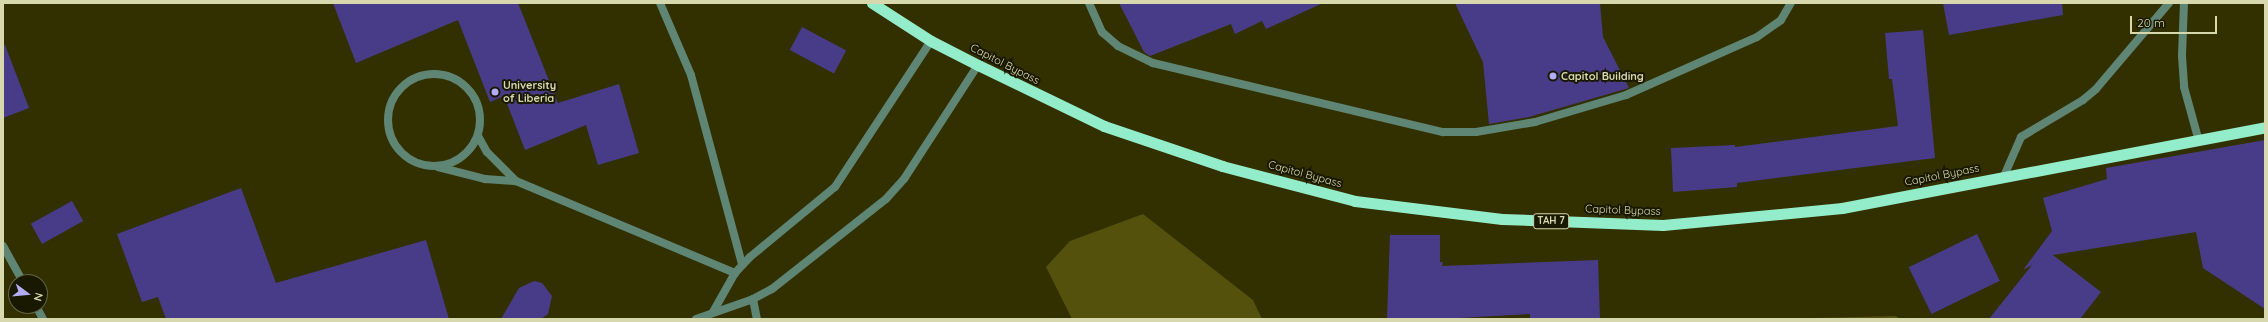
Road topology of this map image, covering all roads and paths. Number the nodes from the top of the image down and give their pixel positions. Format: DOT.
graph roads {
  1 [pos="660,3"];
  2 [pos="872,3"];
  3 [pos="1089,3"];
  4 [pos="1791,3"];
  5 [pos="2169,3"];
  6 [pos="2184,3"];
  7 [pos="931,41"];
  8 [pos="978,65"];
  9 [pos="2265,127"];
  10 [pos="478,136"];
  11 [pos="2198,138"];
  12 [pos="437,167"];
  13 [pos="2004,176"];
  14 [pos="516,181"];
  15 [pos="3,246"];
  16 [pos="742,264"];
  17 [pos="735,273"];
  18 [pos="19,274"];
  19 [pos="753,299"];
  20 [pos="713,312"];
  21 [pos="696,319"];
  22 [pos="757,319"];
  1 -- 16 [label="lane"];
  2 -- 7 [label="highway, Capitol Bypass / TAH 7"];
  3 -- 4 [label="lane"];
  5 -- 13 [label="lane"];
  6 -- 11 [label="lane"];
  7 -- 8 [label="highway, Capitol Bypass / TAH 7"];
  7 -- 16 [label="lane"];
  8 -- 13 [label="highway, Capitol Bypass / TAH 7"];
  8 -- 19 [label="lane"];
  9 -- 11 [label="highway, Capitol Bypass / TAH 7"];
  10 -- 12 [label="lane"];
  10 -- 12 [label="lane"];
  10 -- 14 [label="lane"];
  11 -- 13 [label="highway, Capitol Bypass / TAH 7"];
  12 -- 14 [label="lane"];
  14 -- 17 [label="lane"];
  15 -- 18 [label="lane"];
  16 -- 17 [label="lane"];
  17 -- 20 [label="lane"];
  19 -- 20 [label="lane"];
  19 -- 22 [label="lane"];
  20 -- 21 [label="lane"];
}
